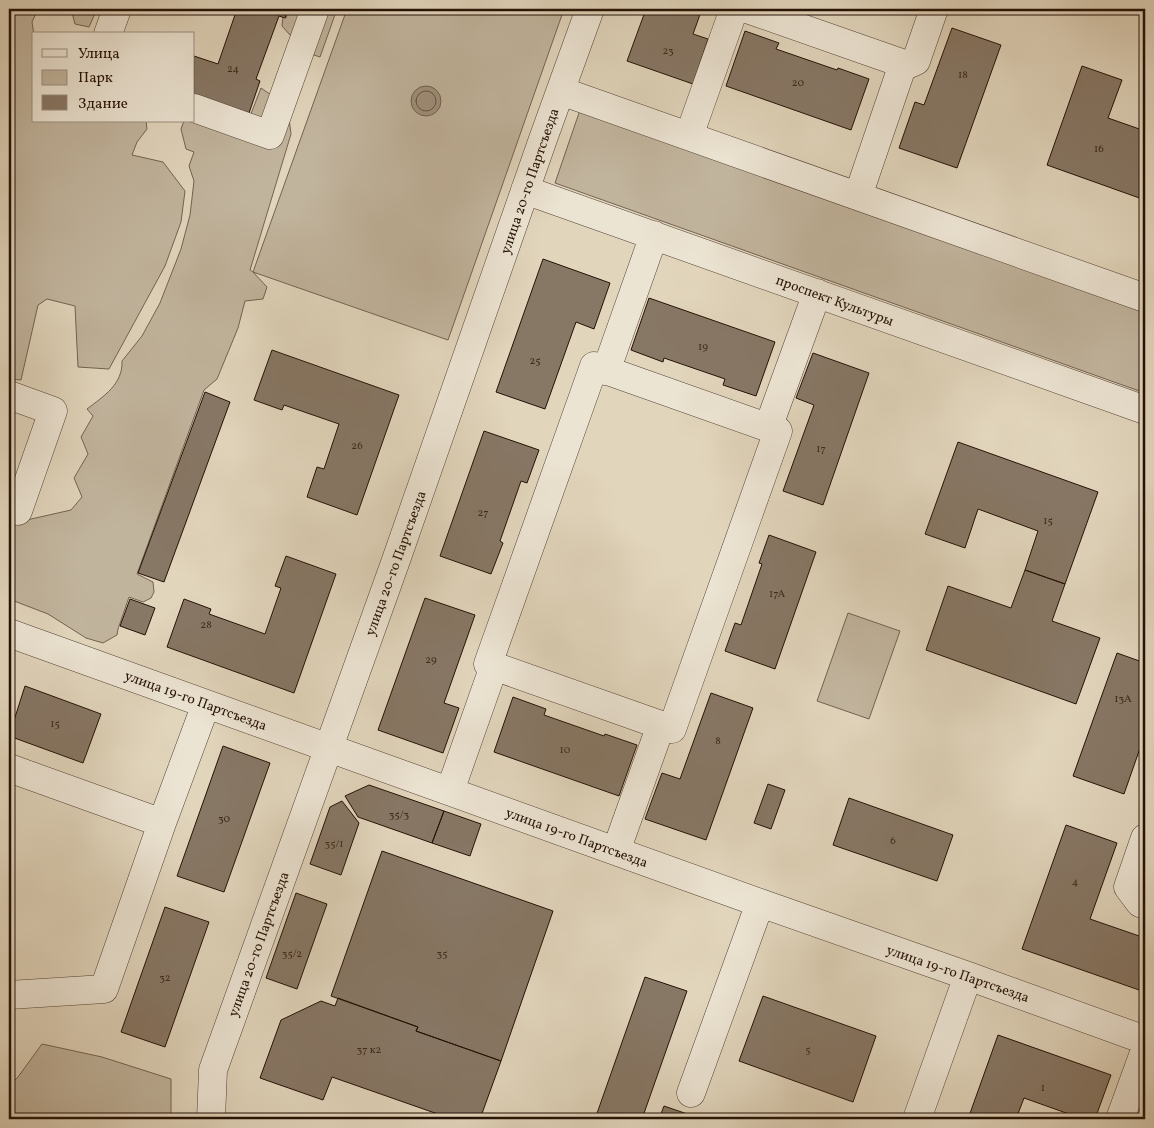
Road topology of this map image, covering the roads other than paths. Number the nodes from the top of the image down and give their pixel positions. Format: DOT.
graph roads {
  1 [pos="117,9"];
  2 [pos="315,9"];
  3 [pos="590,9"];
  4 [pos="734,9"];
  5 [pos="747,9"];
  6 [pos="934,9"];
  7 [pos="109,32"];
  8 [pos="903,64"];
  9 [pos="561,91"];
  10 [pos="195,108"];
  11 [pos="689,136"];
  12 [pos="525,190"];
  13 [pos="858,196"];
  14 [pos="654,235"];
  15 [pos="817,293"];
  16 [pos="1145,298"];
  17 [pos="606,370"];
  18 [pos="9,395"];
  19 [pos="1145,410"];
  20 [pos="768,428"];
  21 [pos="9,508"];
  22 [pos="9,633"];
  23 [pos="494,666"];
  24 [pos="206,704"];
  25 [pos="661,725"];
  26 [pos="328,747"];
  27 [pos="9,768"];
  28 [pos="450,791"];
  29 [pos="162,823"];
  30 [pos="1145,838"];
  31 [pos="616,851"];
  32 [pos="760,903"];
  33 [pos="1145,905"];
  34 [pos="968,976"];
  35 [pos="9,995"];
  36 [pos="1145,1040"];
  37 [pos="1145,1050"];
  38 [pos="691,1093"];
  39 [pos="211,1119"];
  40 [pos="917,1119"];
  41 [pos="1120,1119"];
  1 -- 7 [label="street"];
  2 -- 10 [label="street"];
  3 -- 9 [label="street, улица 20-го Партсъезда"];
  4 -- 11 [label="street"];
  5 -- 8 [label="street"];
  6 -- 8 [label="street"];
  8 -- 13 [label="street"];
  9 -- 11 [label="street"];
  9 -- 12 [label="street, улица 20-го Партсъезда"];
  11 -- 13 [label="street"];
  12 -- 14 [label="street, проспект Культуры"];
  12 -- 26 [label="street, улица 20-го Партсъезда"];
  13 -- 16 [label="street"];
  14 -- 15 [label="street, проспект Культуры"];
  14 -- 17 [label="street"];
  15 -- 19 [label="street, проспект Культуры"];
  15 -- 20 [label="street"];
  17 -- 20 [label="street"];
  17 -- 23 [label="street"];
  18 -- 21 [label="street"];
  20 -- 25 [label="street"];
  22 -- 24 [label="street, улица 19-го Партсъезда"];
  23 -- 25 [label="street"];
  23 -- 28 [label="street"];
  24 -- 26 [label="street, улица 19-го Партсъезда"];
  24 -- 29 [label="street"];
  25 -- 31 [label="street"];
  26 -- 28 [label="street, улица 19-го Партсъезда"];
  26 -- 39 [label="street, улица 20-го Партсъезда"];
  27 -- 29 [label="street"];
  28 -- 31 [label="street, улица 19-го Партсъезда"];
  29 -- 35 [label="street"];
  30 -- 33 [label="street"];
  31 -- 32 [label="street, улица 19-го Партсъезда"];
  32 -- 34 [label="street, улица 19-го Партсъезда"];
  32 -- 38 [label="street"];
  34 -- 36 [label="street, улица 19-го Партсъезда"];
  34 -- 40 [label="street"];
  37 -- 41 [label="street"];
}
